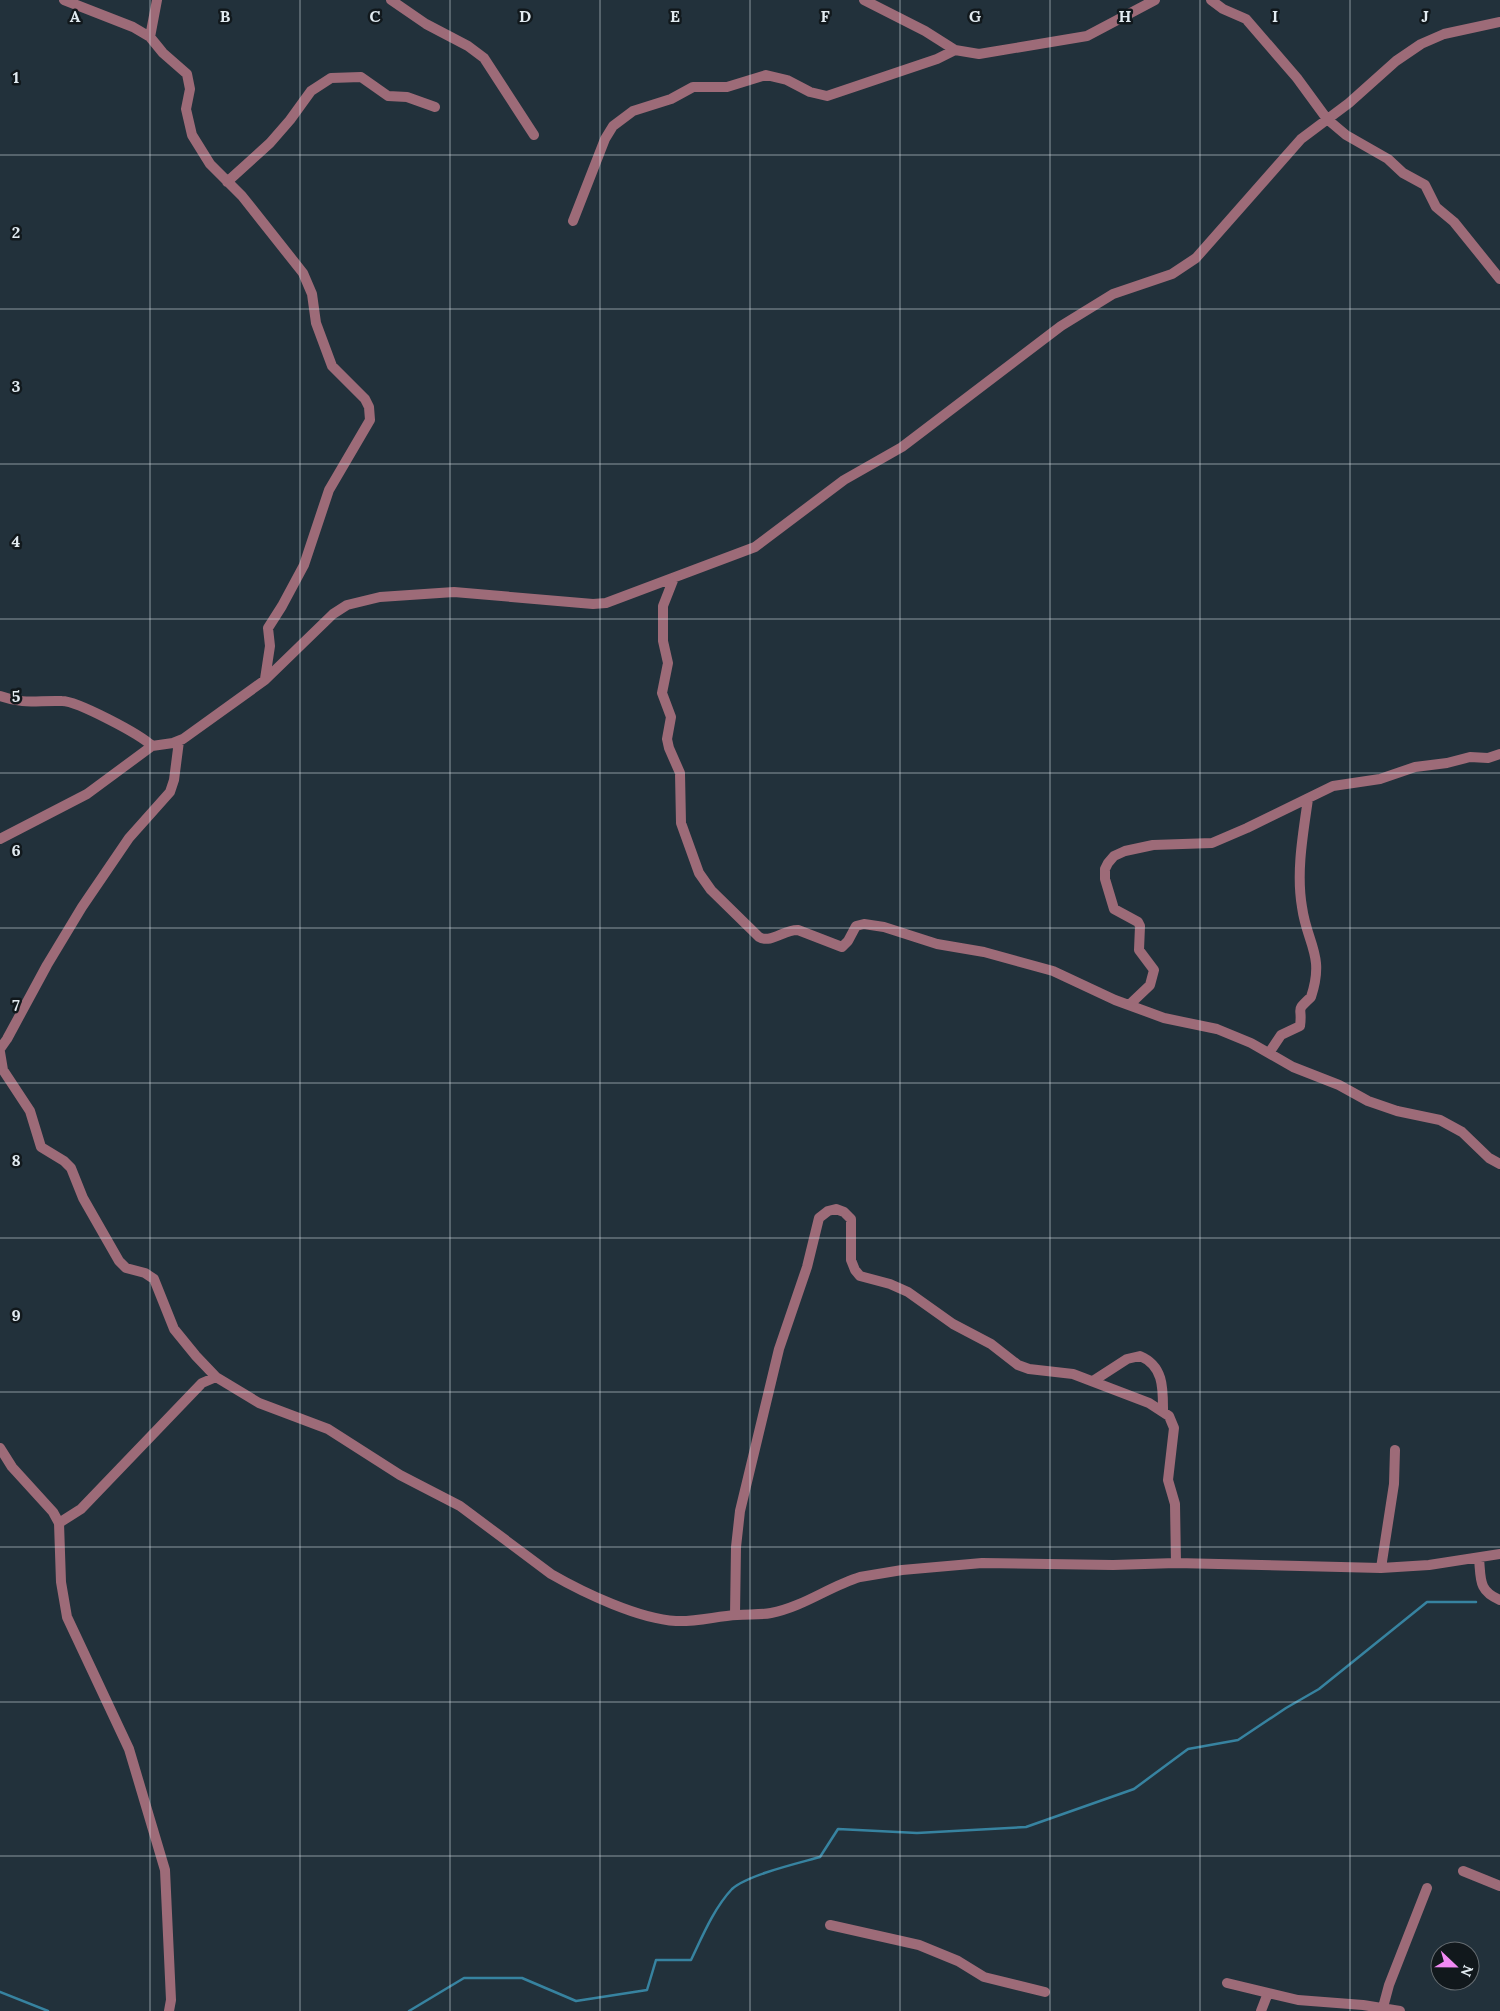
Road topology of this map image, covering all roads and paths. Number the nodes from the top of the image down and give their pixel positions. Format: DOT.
graph roads {
  1 [pos="64,0"];
  2 [pos="157,0"];
  3 [pos="391,0"];
  4 [pos="864,0"];
  5 [pos="1155,0"];
  6 [pos="1211,0"];
  7 [pos="1500,22"];
  8 [pos="150,36"];
  9 [pos="955,50"];
  10 [pos="435,107"];
  11 [pos="1327,119"];
  12 [pos="534,135"];
  13 [pos="227,182"];
  14 [pos="573,221"];
  15 [pos="1500,279"];
  16 [pos="674,578"];
  17 [pos="265,680"];
  18 [pos="0,696"];
  19 [pos="179,742"];
  20 [pos="152,746"];
  21 [pos="1500,754"];
  22 [pos="1308,799"];
  23 [pos="0,839"];
  24 [pos="1130,1004"];
  25 [pos="0,1051"];
  26 [pos="1270,1054"];
  27 [pos="1500,1164"];
  28 [pos="216,1377"];
  29 [pos="1093,1381"];
  30 [pos="1163,1411"];
  31 [pos="0,1448"];
  32 [pos="1395,1450"];
  33 [pos="59,1522"];
  34 [pos="1500,1554"];
  35 [pos="1479,1558"];
  36 [pos="1176,1563"];
  37 [pos="1381,1568"];
  38 [pos="1500,1600"];
  39 [pos="735,1615"];
  40 [pos="1463,1871"];
  41 [pos="1500,1886"];
  42 [pos="1427,1888"];
  43 [pos="830,1925"];
  44 [pos="1227,1983"];
  45 [pos="1045,1992"];
  46 [pos="1268,1993"];
  47 [pos="1382,2009"];
  48 [pos="169,2011"];
  49 [pos="1260,2011"];
  50 [pos="1400,2011"];
  1 -- 8 [label="street"];
  2 -- 8 [label="street"];
  3 -- 12 [label="street"];
  4 -- 9 [label="street"];
  5 -- 9 [label="street"];
  6 -- 11 [label="street"];
  7 -- 11 [label="street"];
  8 -- 13 [label="street"];
  9 -- 14 [label="street"];
  10 -- 13 [label="street"];
  11 -- 15 [label="street"];
  11 -- 16 [label="street"];
  13 -- 17 [label="street"];
  16 -- 17 [label="street"];
  16 -- 24 [label="street"];
  17 -- 19 [label="street"];
  18 -- 20 [label="street"];
  19 -- 20 [label="street"];
  19 -- 25 [label="street"];
  20 -- 23 [label="street"];
  21 -- 22 [label="street"];
  22 -- 24 [label="street"];
  22 -- 26 [label="street"];
  24 -- 26 [label="street"];
  25 -- 28 [label="street"];
  26 -- 27 [label="street"];
  28 -- 33 [label="street"];
  28 -- 39 [label="street"];
  29 -- 30 [label="street"];
  29 -- 30 [label="street"];
  29 -- 39 [label="street"];
  30 -- 36 [label="street"];
  31 -- 33 [label="street"];
  32 -- 37 [label="street"];
  33 -- 48 [label="street"];
  34 -- 35 [label="street"];
  35 -- 37 [label="street"];
  35 -- 38 [label="street"];
  36 -- 37 [label="street"];
  36 -- 39 [label="street"];
  40 -- 41 [label="street"];
  42 -- 47 [label="street"];
  43 -- 45 [label="street"];
  44 -- 46 [label="street"];
  46 -- 47 [label="street"];
  46 -- 49 [label="street"];
  47 -- 50 [label="street"];
}
